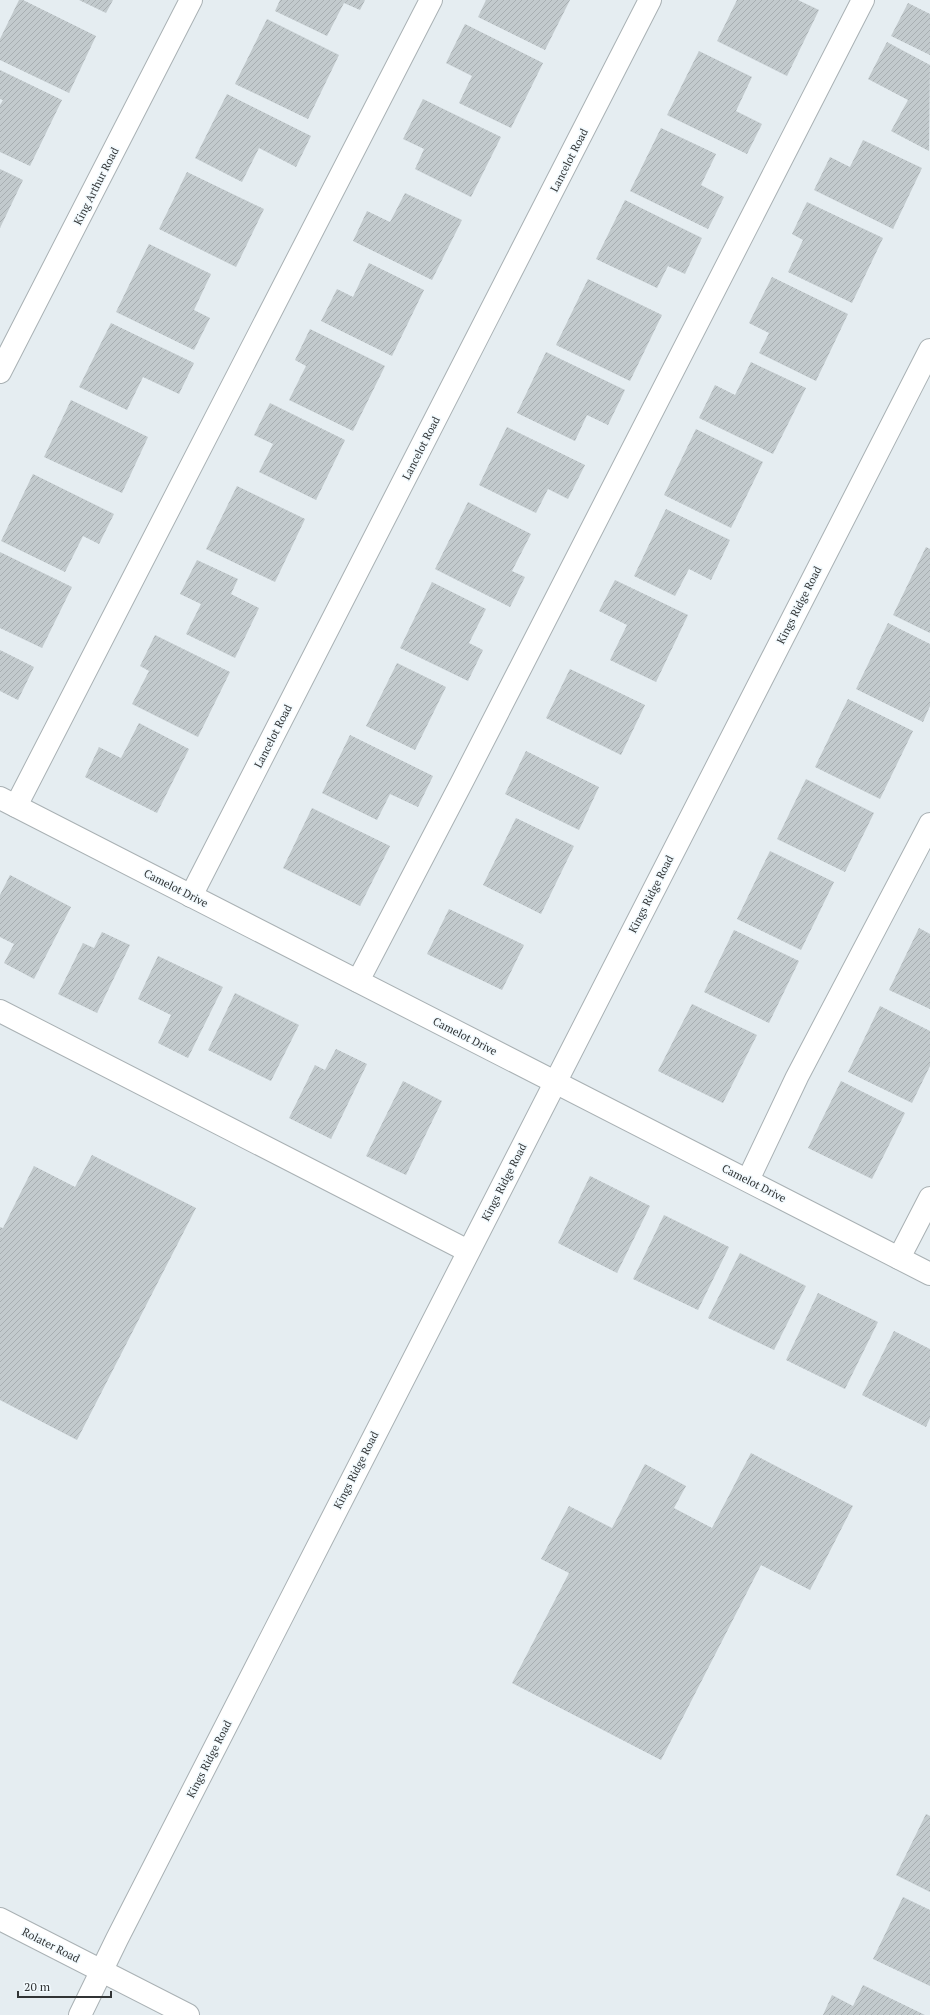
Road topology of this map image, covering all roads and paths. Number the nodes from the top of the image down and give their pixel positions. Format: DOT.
graph roads {
  1 [pos="191,0"];
  2 [pos="430,0"];
  3 [pos="650,0"];
  4 [pos="863,0"];
  5 [pos="930,350"];
  6 [pos="0,372"];
  7 [pos="8,802"];
  8 [pos="930,824"];
  9 [pos="191,896"];
  10 [pos="358,981"];
  11 [pos="0,1011"];
  12 [pos="555,1082"];
  13 [pos="748,1180"];
  14 [pos="930,1198"];
  15 [pos="468,1251"];
  16 [pos="899,1258"];
  17 [pos="930,1274"];
  18 [pos="0,1919"];
  19 [pos="101,1970"];
  20 [pos="80,2015"];
  21 [pos="188,2015"];
  1 -- 6 [label="street, King Arthur Road"];
  2 -- 7 [label="street"];
  3 -- 9 [label="street, Lancelot Road"];
  4 -- 10 [label="street"];
  5 -- 12 [label="street, Kings Ridge Road"];
  7 -- 9 [label="street, Camelot Drive"];
  8 -- 13 [label="street"];
  9 -- 10 [label="street, Camelot Drive"];
  10 -- 12 [label="street, Camelot Drive"];
  11 -- 15 [label="street"];
  12 -- 13 [label="street, Camelot Drive"];
  12 -- 15 [label="street, Kings Ridge Road"];
  13 -- 16 [label="street, Camelot Drive"];
  14 -- 16 [label="street"];
  15 -- 19 [label="street, Kings Ridge Road"];
  16 -- 17 [label="street, Camelot Drive"];
  18 -- 19 [label="street, Rolater Road"];
  19 -- 20 [label="street, Kings Ridge Road"];
  19 -- 21 [label="street, Rolater Road"];
}
